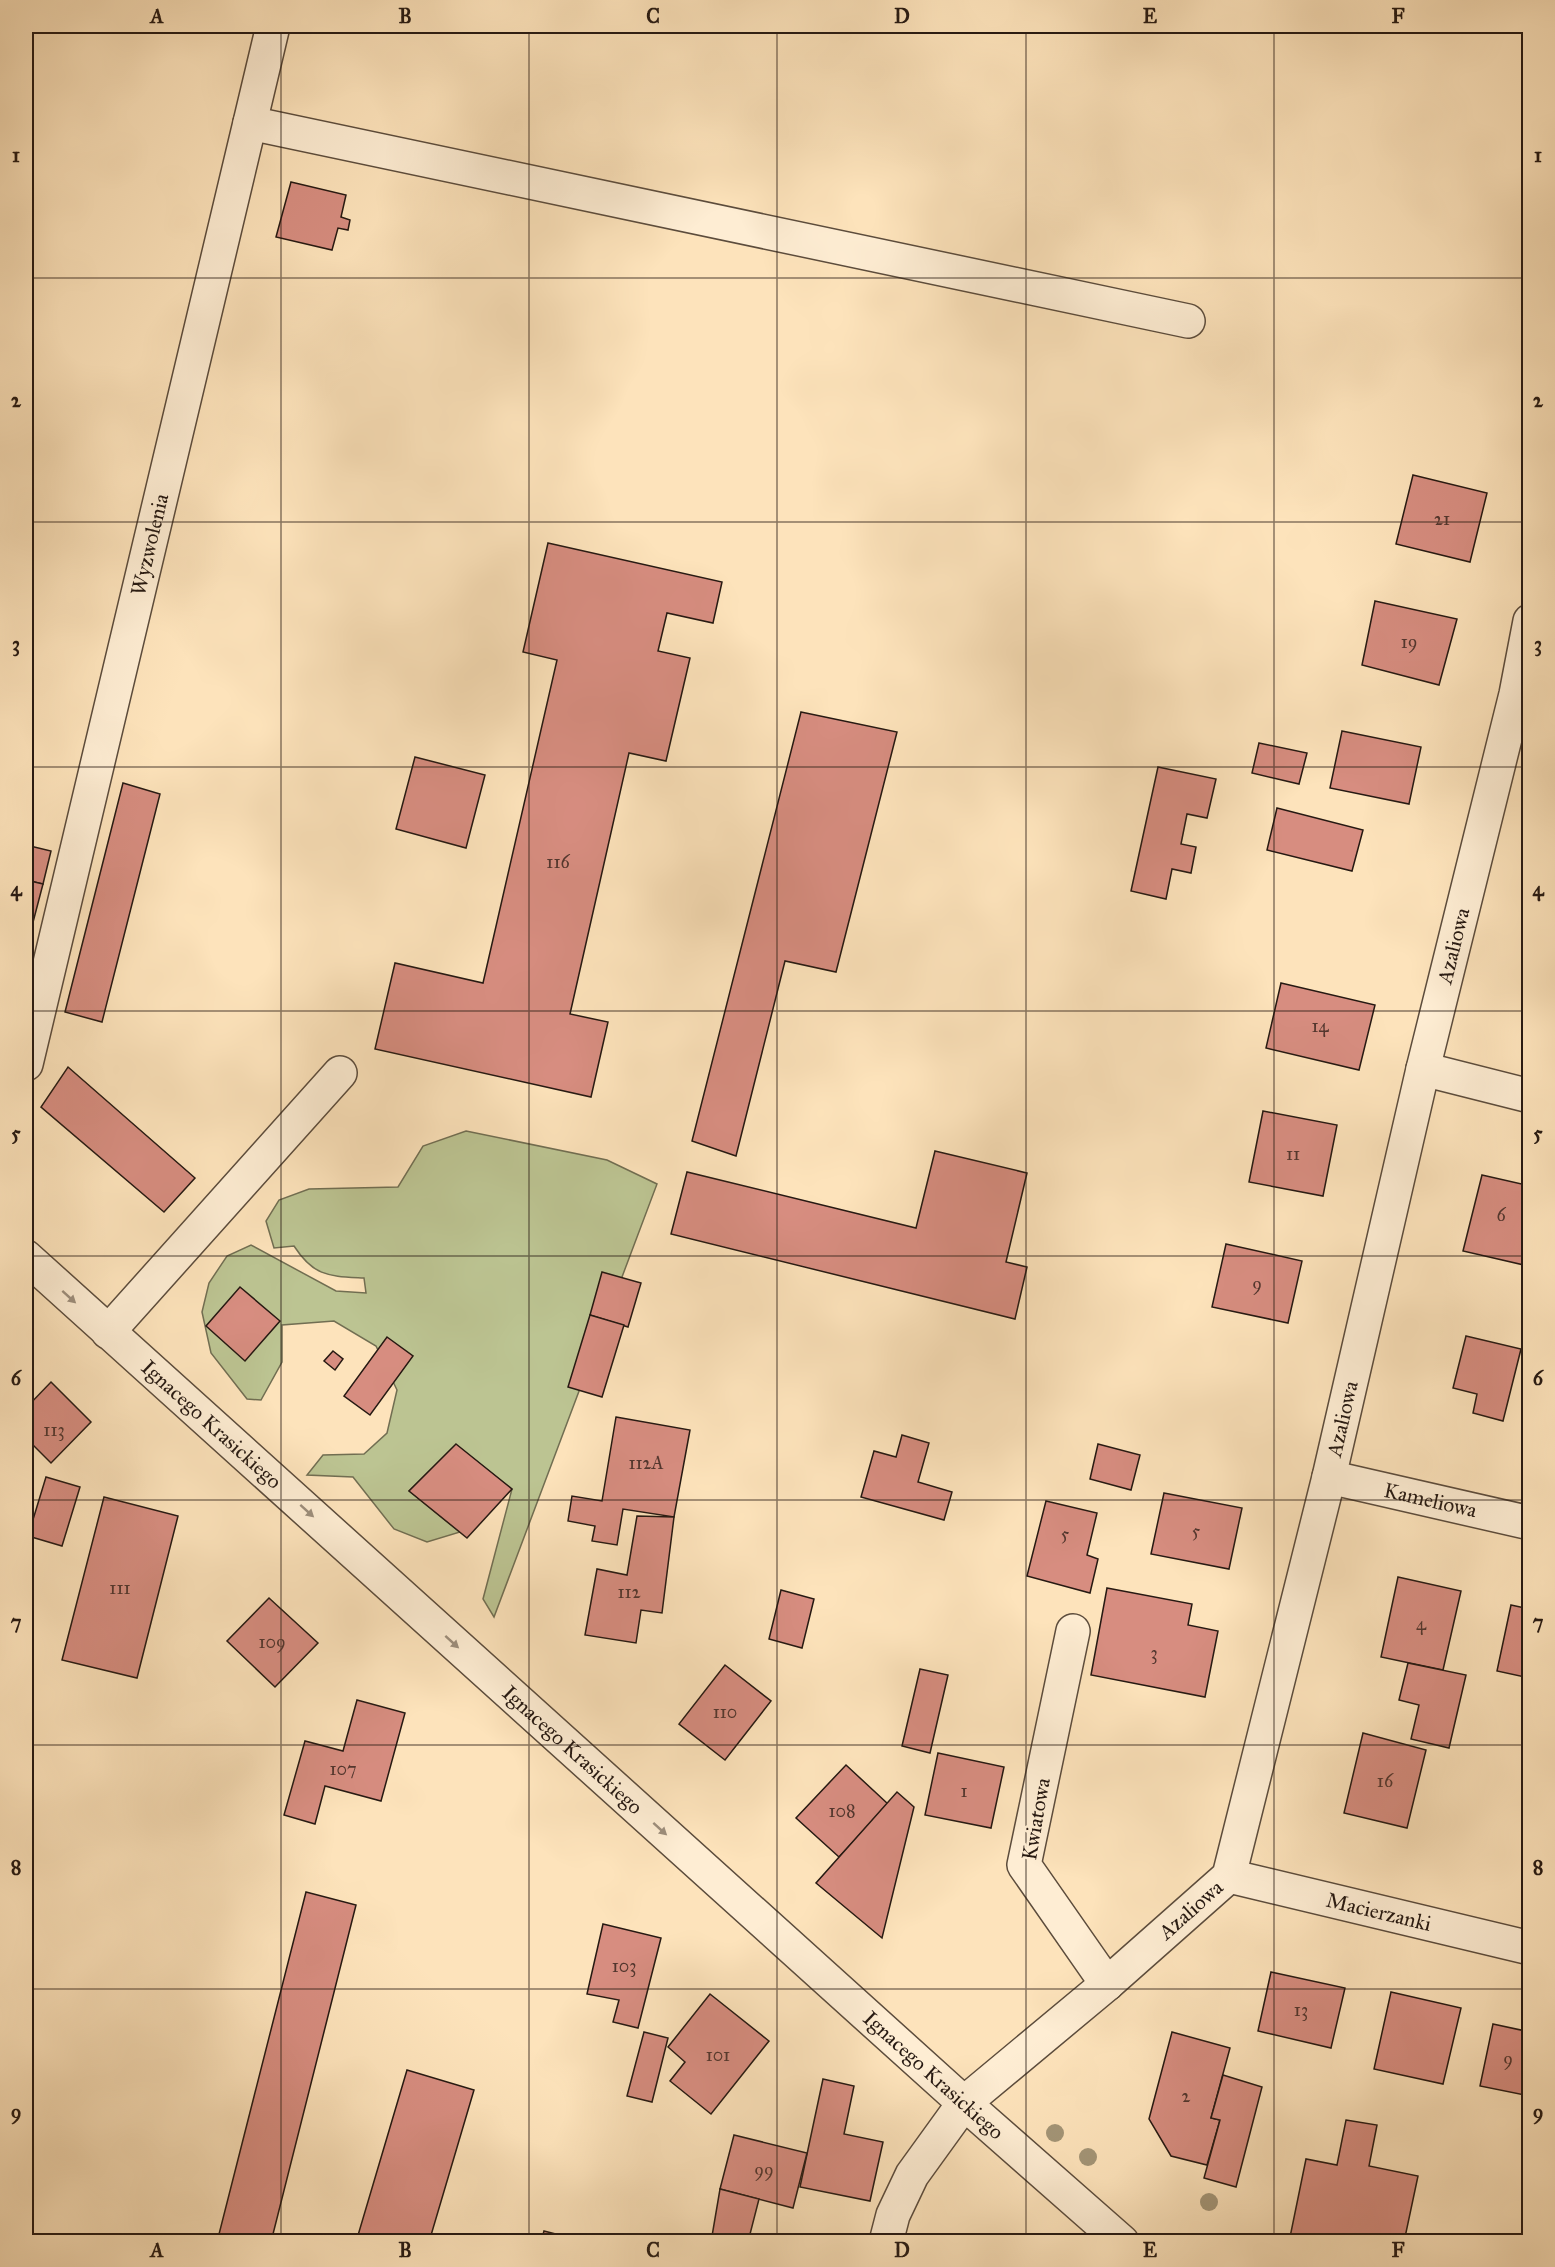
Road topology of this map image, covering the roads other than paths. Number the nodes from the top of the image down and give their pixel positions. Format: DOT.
graph roads {
  1 [pos="273,26"];
  2 [pos="250,123"];
  3 [pos="1188,321"];
  4 [pos="1530,621"];
  5 [pos="1523,695"];
  6 [pos="26,1064"];
  7 [pos="1423,1069"];
  8 [pos="340,1073"];
  9 [pos="1530,1096"];
  10 [pos="26,1257"];
  11 [pos="108,1332"];
  12 [pos="1329,1477"];
  13 [pos="1530,1523"];
  14 [pos="1072,1631"];
  15 [pos="1229,1876"];
  16 [pos="1530,1948"];
  17 [pos="1107,1984"];
  18 [pos="964,2103"];
  19 [pos="1110,2237"];
  20 [pos="886,2241"];
  1 -- 2 [label="street, Wyzwolenia"];
  2 -- 3 [label="street"];
  2 -- 6 [label="street, Wyzwolenia"];
  4 -- 5 [label="street, Azaliowa"];
  5 -- 7 [label="street, Azaliowa"];
  7 -- 9 [label="street"];
  7 -- 12 [label="street, Azaliowa"];
  8 -- 11 [label="street"];
  10 -- 11 [label="street, Ignacego Krasickiego, one-way"];
  11 -- 18 [label="street, Ignacego Krasickiego, one-way"];
  12 -- 13 [label="street, Kameliowa"];
  12 -- 15 [label="street, Azaliowa"];
  14 -- 17 [label="street, Kwiatowa"];
  15 -- 16 [label="street, Macierzanki"];
  15 -- 17 [label="street, Azaliowa"];
  17 -- 18 [label="street, Azaliowa"];
  18 -- 19 [label="street, Ignacego Krasickiego"];
  18 -- 20 [label="street, Azaliowa"];
}
